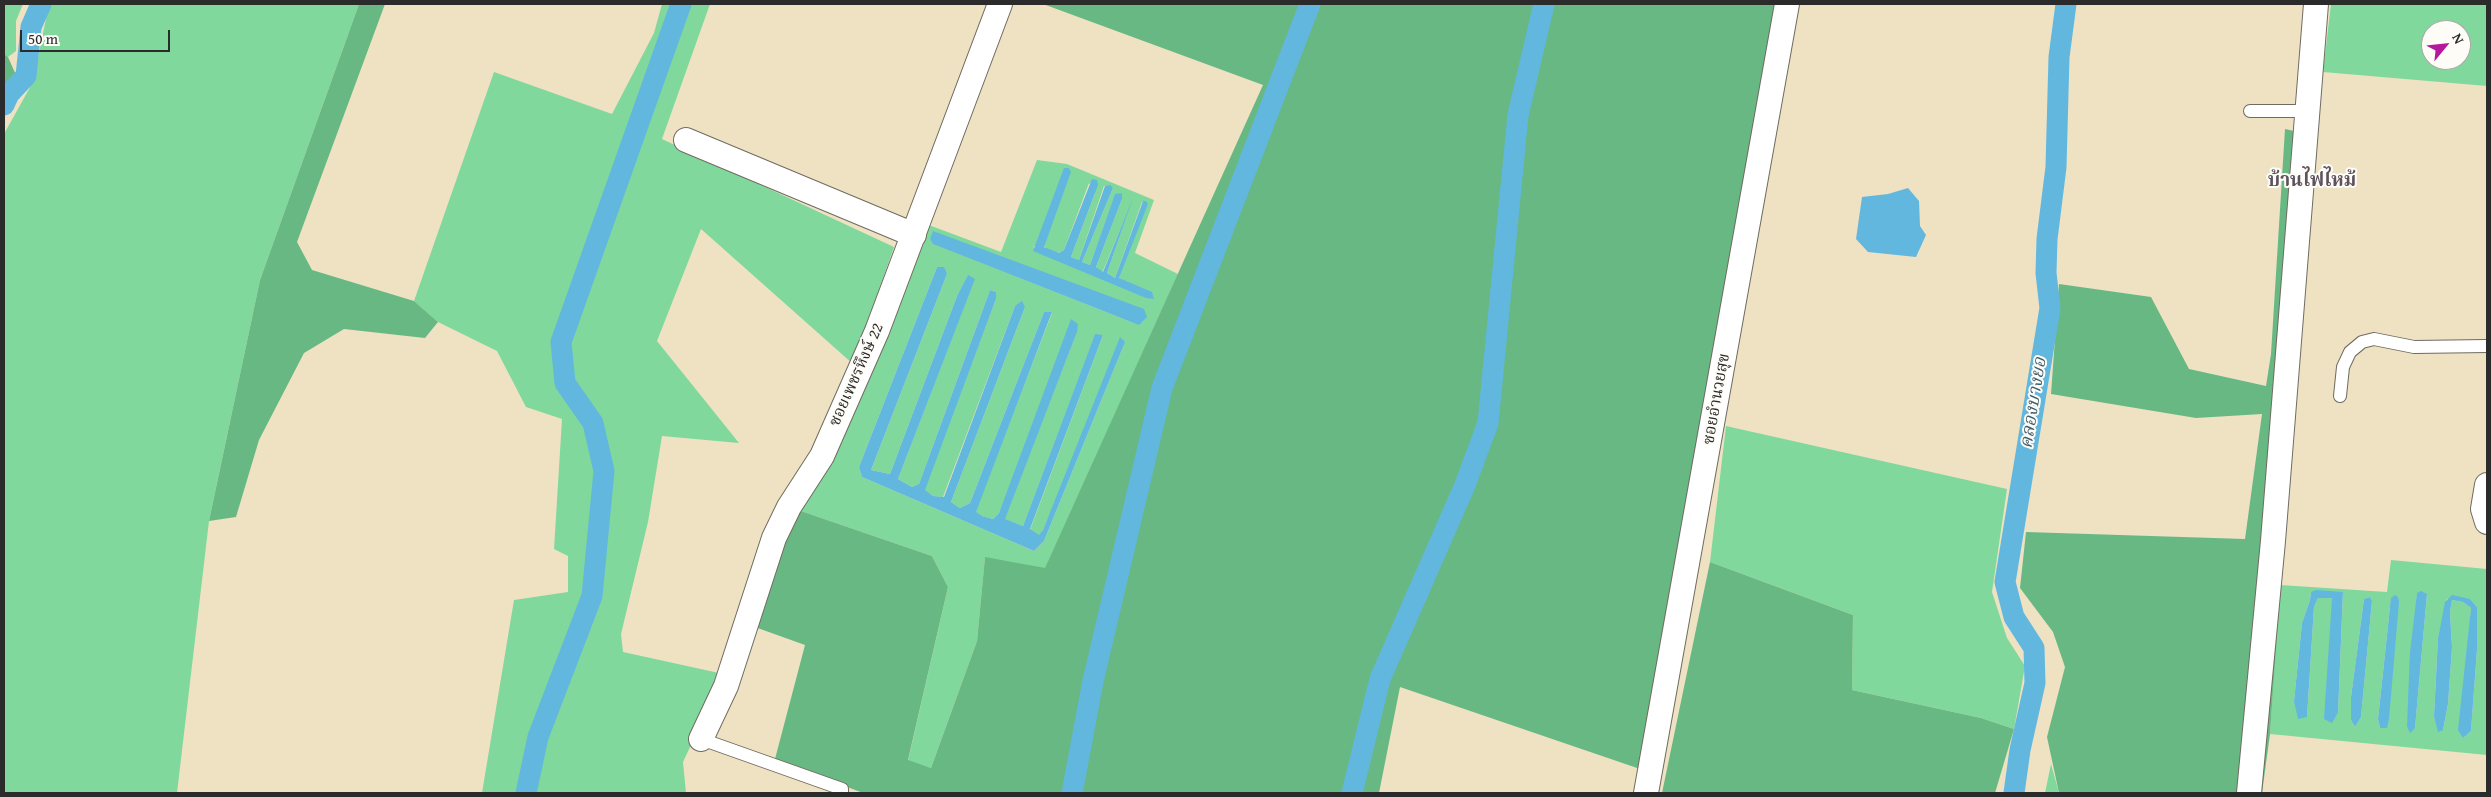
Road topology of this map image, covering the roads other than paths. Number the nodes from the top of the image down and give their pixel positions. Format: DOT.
graph roads {
  1 [pos="1000,4"];
  2 [pos="1787,4"];
  3 [pos="2316,4"];
  4 [pos="2250,111"];
  5 [pos="2307,111"];
  6 [pos="686,140"];
  7 [pos="914,235"];
  8 [pos="2487,346"];
  9 [pos="2340,396"];
  10 [pos="2487,486"];
  11 [pos="2487,522"];
  12 [pos="701,740"];
  13 [pos="842,793"];
  14 [pos="1646,793"];
  15 [pos="2249,793"];
  1 -- 7 [label="street, ซอยเพชรหึงษ์ 22"];
  2 -- 14 [label="street, ซอยอำนวยสุข"];
  3 -- 5 [label="street"];
  4 -- 5 [label="lane"];
  5 -- 15 [label="street"];
  6 -- 7 [label="street"];
  7 -- 12 [label="street, ซอยเพชรหึงษ์ 22"];
  8 -- 9 [label="lane"];
  10 -- 11 [label="street"];
  12 -- 13 [label="lane"];
}
